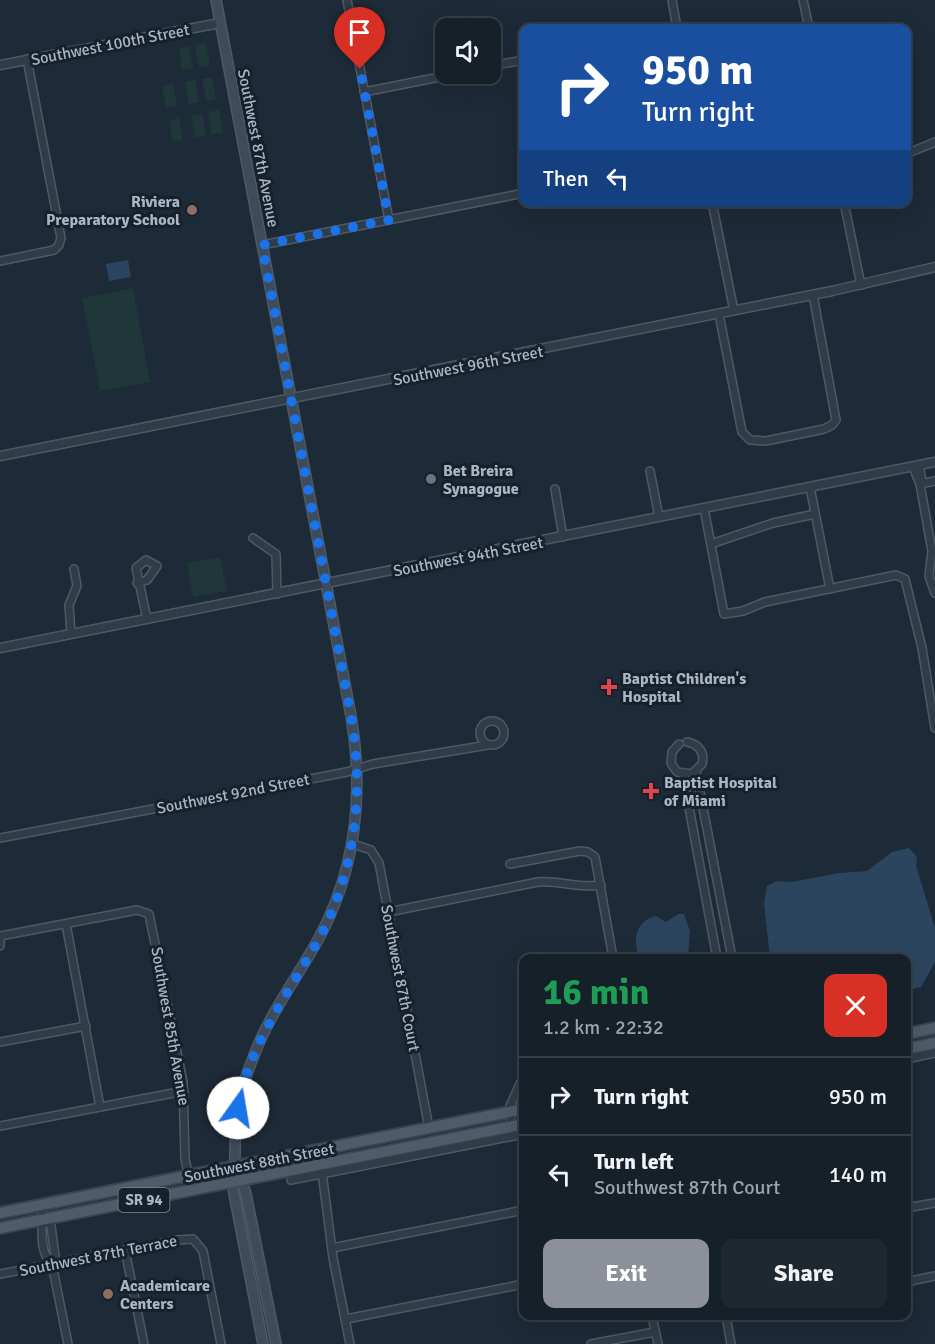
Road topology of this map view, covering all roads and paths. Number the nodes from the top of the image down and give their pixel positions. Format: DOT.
graph roads {
  1 [pos="216,0"];
  2 [pos="347,0"];
  3 [pos="672,0"];
  4 [pos="803,0"];
  5 [pos="220,23"];
  6 [pos="677,24"];
  7 [pos="808,24"];
  8 [pos="27,59"];
  9 [pos="519,61"];
  10 [pos="501,64"];
  11 [pos="0,65"];
  12 [pos="435,78"];
  13 [pos="364,92"];
  14 [pos="935,142"];
  15 [pos="911,152"];
  16 [pos="519,194"];
  17 [pos="713,207"];
  18 [pos="845,207"];
  19 [pos="389,220"];
  20 [pos="262,245"];
  21 [pos="0,261"];
  22 [pos="935,267"];
  23 [pos="861,285"];
  24 [pos="813,295"];
  25 [pos="734,311"];
  26 [pos="719,314"];
  27 [pos="292,400"];
  28 [pos="0,456"];
  29 [pos="935,462"];
  30 [pos="916,466"];
  31 [pos="650,471"];
  32 [pos="935,481"];
  33 [pos="920,484"];
  34 [pos="810,487"];
  35 [pos="555,489"];
  36 [pos="704,508"];
  37 [pos="815,514"];
  38 [pos="659,517"];
  39 [pos="935,520"];
  40 [pos="927,522"];
  41 [pos="563,537"];
  42 [pos="253,538"];
  43 [pos="711,544"];
  44 [pos="74,569"];
  45 [pos="932,577"];
  46 [pos="137,583"];
  47 [pos="326,584"];
  48 [pos="831,589"];
  49 [pos="935,593"];
  50 [pos="277,594"];
  51 [pos="147,619"];
  52 [pos="71,634"];
  53 [pos="0,648"];
  54 [pos="934,712"];
  55 [pos="935,728"];
  56 [pos="480,736"];
  57 [pos="488,745"];
  58 [pos="465,747"];
  59 [pos="358,769"];
  60 [pos="696,772"];
  61 [pos="682,775"];
  62 [pos="0,838"];
  63 [pos="353,844"];
  64 [pos="510,864"];
  65 [pos="600,885"];
  66 [pos="388,912"];
  67 [pos="66,924"];
  68 [pos="0,937"];
  69 [pos="0,946"];
  70 [pos="612,954"];
  71 [pos="716,954"];
  72 [pos="731,954"];
  73 [pos="86,1026"];
  74 [pos="935,1028"];
  75 [pos="911,1033"];
  76 [pos="0,1042"];
  77 [pos="935,1043"];
  78 [pos="911,1048"];
  79 [pos="935,1053"];
  80 [pos="911,1058"];
  81 [pos="519,1085"];
  82 [pos="184,1091"];
  83 [pos="100,1107"];
  84 [pos="519,1110"];
  85 [pos="510,1112"];
  86 [pos="519,1125"];
  87 [pos="0,1126"];
  88 [pos="511,1126"];
  89 [pos="429,1128"];
  90 [pos="519,1135"];
  91 [pos="235,1167"];
  92 [pos="322,1169"];
  93 [pos="189,1177"];
  94 [pos="291,1180"];
  95 [pos="237,1182"];
  96 [pos="935,1203"];
  97 [pos="41,1204"];
  98 [pos="911,1207"];
  99 [pos="519,1211"];
  100 [pos="0,1213"];
  101 [pos="44,1220"];
  102 [pos="0,1228"];
  103 [pos="332,1248"];
  104 [pos="126,1250"];
  105 [pos="52,1264"];
  106 [pos="0,1274"];
  107 [pos="935,1276"];
  108 [pos="911,1281"];
  109 [pos="519,1285"];
  110 [pos="346,1319"];
  111 [pos="653,1320"];
  112 [pos="727,1320"];
  113 [pos="655,1332"];
  114 [pos="68,1344"];
  115 [pos="144,1344"];
  116 [pos="221,1344"];
  117 [pos="264,1344"];
  118 [pos="276,1344"];
  119 [pos="350,1344"];
  120 [pos="591,1344"];
  121 [pos="658,1344"];
  122 [pos="731,1344"];
  1 -- 5 [label="main road, Southwest 87th Avenue"];
  2 -- 13 [label="street"];
  3 -- 6 [label="street"];
  4 -- 7 [label="street"];
  5 -- 8 [label="street, Southwest 100th Street"];
  5 -- 20 [label="main road, Southwest 87th Avenue"];
  8 -- 11 [label="street, Southwest 100th Street"];
  8 -- 21 [label="street"];
  9 -- 10 [label="street"];
  12 -- 13 [label="street"];
  13 -- 19 [label="street"];
  14 -- 15 [label="street"];
  16 -- 19 [label="street"];
  17 -- 25 [label="street"];
  18 -- 23 [label="street"];
  19 -- 20 [label="street"];
  20 -- 27 [label="main road, Southwest 87th Avenue"];
  22 -- 23 [label="street, Southwest 96th Street"];
  23 -- 24 [label="street, Southwest 96th Street"];
  24 -- 25 [label="street, Southwest 96th Street"];
  24 -- 26 [label="street"];
  25 -- 26 [label="street, Southwest 96th Street"];
  26 -- 27 [label="street, Southwest 96th Street"];
  27 -- 28 [label="street, Southwest 96th Street"];
  27 -- 47 [label="main road, Southwest 87th Avenue"];
  29 -- 30 [label="street, Southwest 94th Street"];
  30 -- 33 [label="street"];
  30 -- 34 [label="street, Southwest 94th Street"];
  31 -- 38 [label="street"];
  32 -- 33 [label="street"];
  33 -- 40 [label="street"];
  34 -- 36 [label="street, Southwest 94th Street"];
  34 -- 37 [label="street"];
  35 -- 41 [label="street"];
  36 -- 38 [label="street, Southwest 94th Street"];
  36 -- 43 [label="street"];
  37 -- 43 [label="street"];
  37 -- 48 [label="street"];
  38 -- 41 [label="street, Southwest 94th Street"];
  39 -- 40 [label="street"];
  40 -- 45 [label="street"];
  41 -- 47 [label="street, Southwest 94th Street"];
  42 -- 50 [label="street"];
  43 -- 48 [label="street"];
  44 -- 52 [label="street"];
  45 -- 49 [label="street"];
  46 -- 51 [label="street"];
  47 -- 50 [label="street, Southwest 94th Street"];
  47 -- 59 [label="main road, Southwest 87th Avenue"];
  48 -- 54 [label="street"];
  50 -- 51 [label="street, Southwest 94th Street"];
  51 -- 52 [label="street, Southwest 94th Street"];
  52 -- 53 [label="street, Southwest 94th Street"];
  54 -- 55 [label="street"];
  56 -- 57 [label="street"];
  56 -- 57 [label="street"];
  56 -- 58 [label="street, Southwest 92nd Street"];
  57 -- 58 [label="street, Southwest 92nd Street"];
  58 -- 59 [label="street, Southwest 92nd Street"];
  59 -- 62 [label="street, Southwest 92nd Street"];
  59 -- 63 [label="main road, Southwest 87th Avenue"];
  60 -- 61 [label="street"];
  60 -- 61 [label="street"];
  60 -- 72 [label="street"];
  61 -- 71 [label="street"];
  63 -- 66 [label="street, Southwest 87th Court"];
  63 -- 91 [label="main road, Southwest 87th Avenue"];
  64 -- 65 [label="street"];
  65 -- 66 [label="street"];
  65 -- 70 [label="street"];
  66 -- 89 [label="street, Southwest 87th Court"];
  67 -- 68 [label="street"];
  67 -- 73 [label="street"];
  67 -- 82 [label="street, Southwest 85th Avenue"];
  68 -- 69 [label="street"];
  73 -- 76 [label="street"];
  73 -- 83 [label="street"];
  74 -- 75 [label="main road"];
  77 -- 78 [label="main road"];
  79 -- 80 [label="street"];
  81 -- 85 [label="street"];
  82 -- 83 [label="street"];
  82 -- 93 [label="street, Southwest 85th Avenue"];
  83 -- 87 [label="street"];
  84 -- 85 [label="main road, Southwest 88th Street / SR 94"];
  85 -- 88 [label="street"];
  85 -- 89 [label="main road, Southwest 88th Street / SR 94"];
  86 -- 88 [label="main road, Southwest 88th Street / SR 94"];
  88 -- 92 [label="main road, Southwest 88th Street / SR 94"];
  89 -- 91 [label="main road, Southwest 88th Street / SR 94"];
  90 -- 92 [label="street, Southwest 88th Street"];
  91 -- 93 [label="main road, Southwest 88th Street / SR 94"];
  91 -- 95 [label="main road"];
  92 -- 94 [label="street, Southwest 88th Street"];
  92 -- 95 [label="main road, Southwest 88th Street / SR 94"];
  92 -- 103 [label="street"];
  93 -- 97 [label="main road, Southwest 88th Street / SR 94"];
  95 -- 101 [label="main road, Southwest 88th Street / SR 94"];
  95 -- 117 [label="main road"];
  95 -- 118 [label="main road"];
  96 -- 98 [label="street"];
  97 -- 100 [label="main road, Southwest 88th Street / SR 94"];
  97 -- 101 [label="street"];
  99 -- 103 [label="street"];
  101 -- 102 [label="main road, Southwest 88th Street / SR 94"];
  101 -- 105 [label="street"];
  103 -- 110 [label="street"];
  104 -- 105 [label="street, Southwest 87th Terrace"];
  104 -- 115 [label="street"];
  104 -- 116 [label="street, Southwest 87th Terrace"];
  105 -- 106 [label="street, Southwest 87th Terrace"];
  105 -- 114 [label="street"];
  107 -- 108 [label="street"];
  109 -- 110 [label="street"];
  110 -- 119 [label="street"];
  111 -- 113 [label="street"];
  112 -- 122 [label="street"];
  113 -- 120 [label="street"];
  113 -- 121 [label="street"];
}
